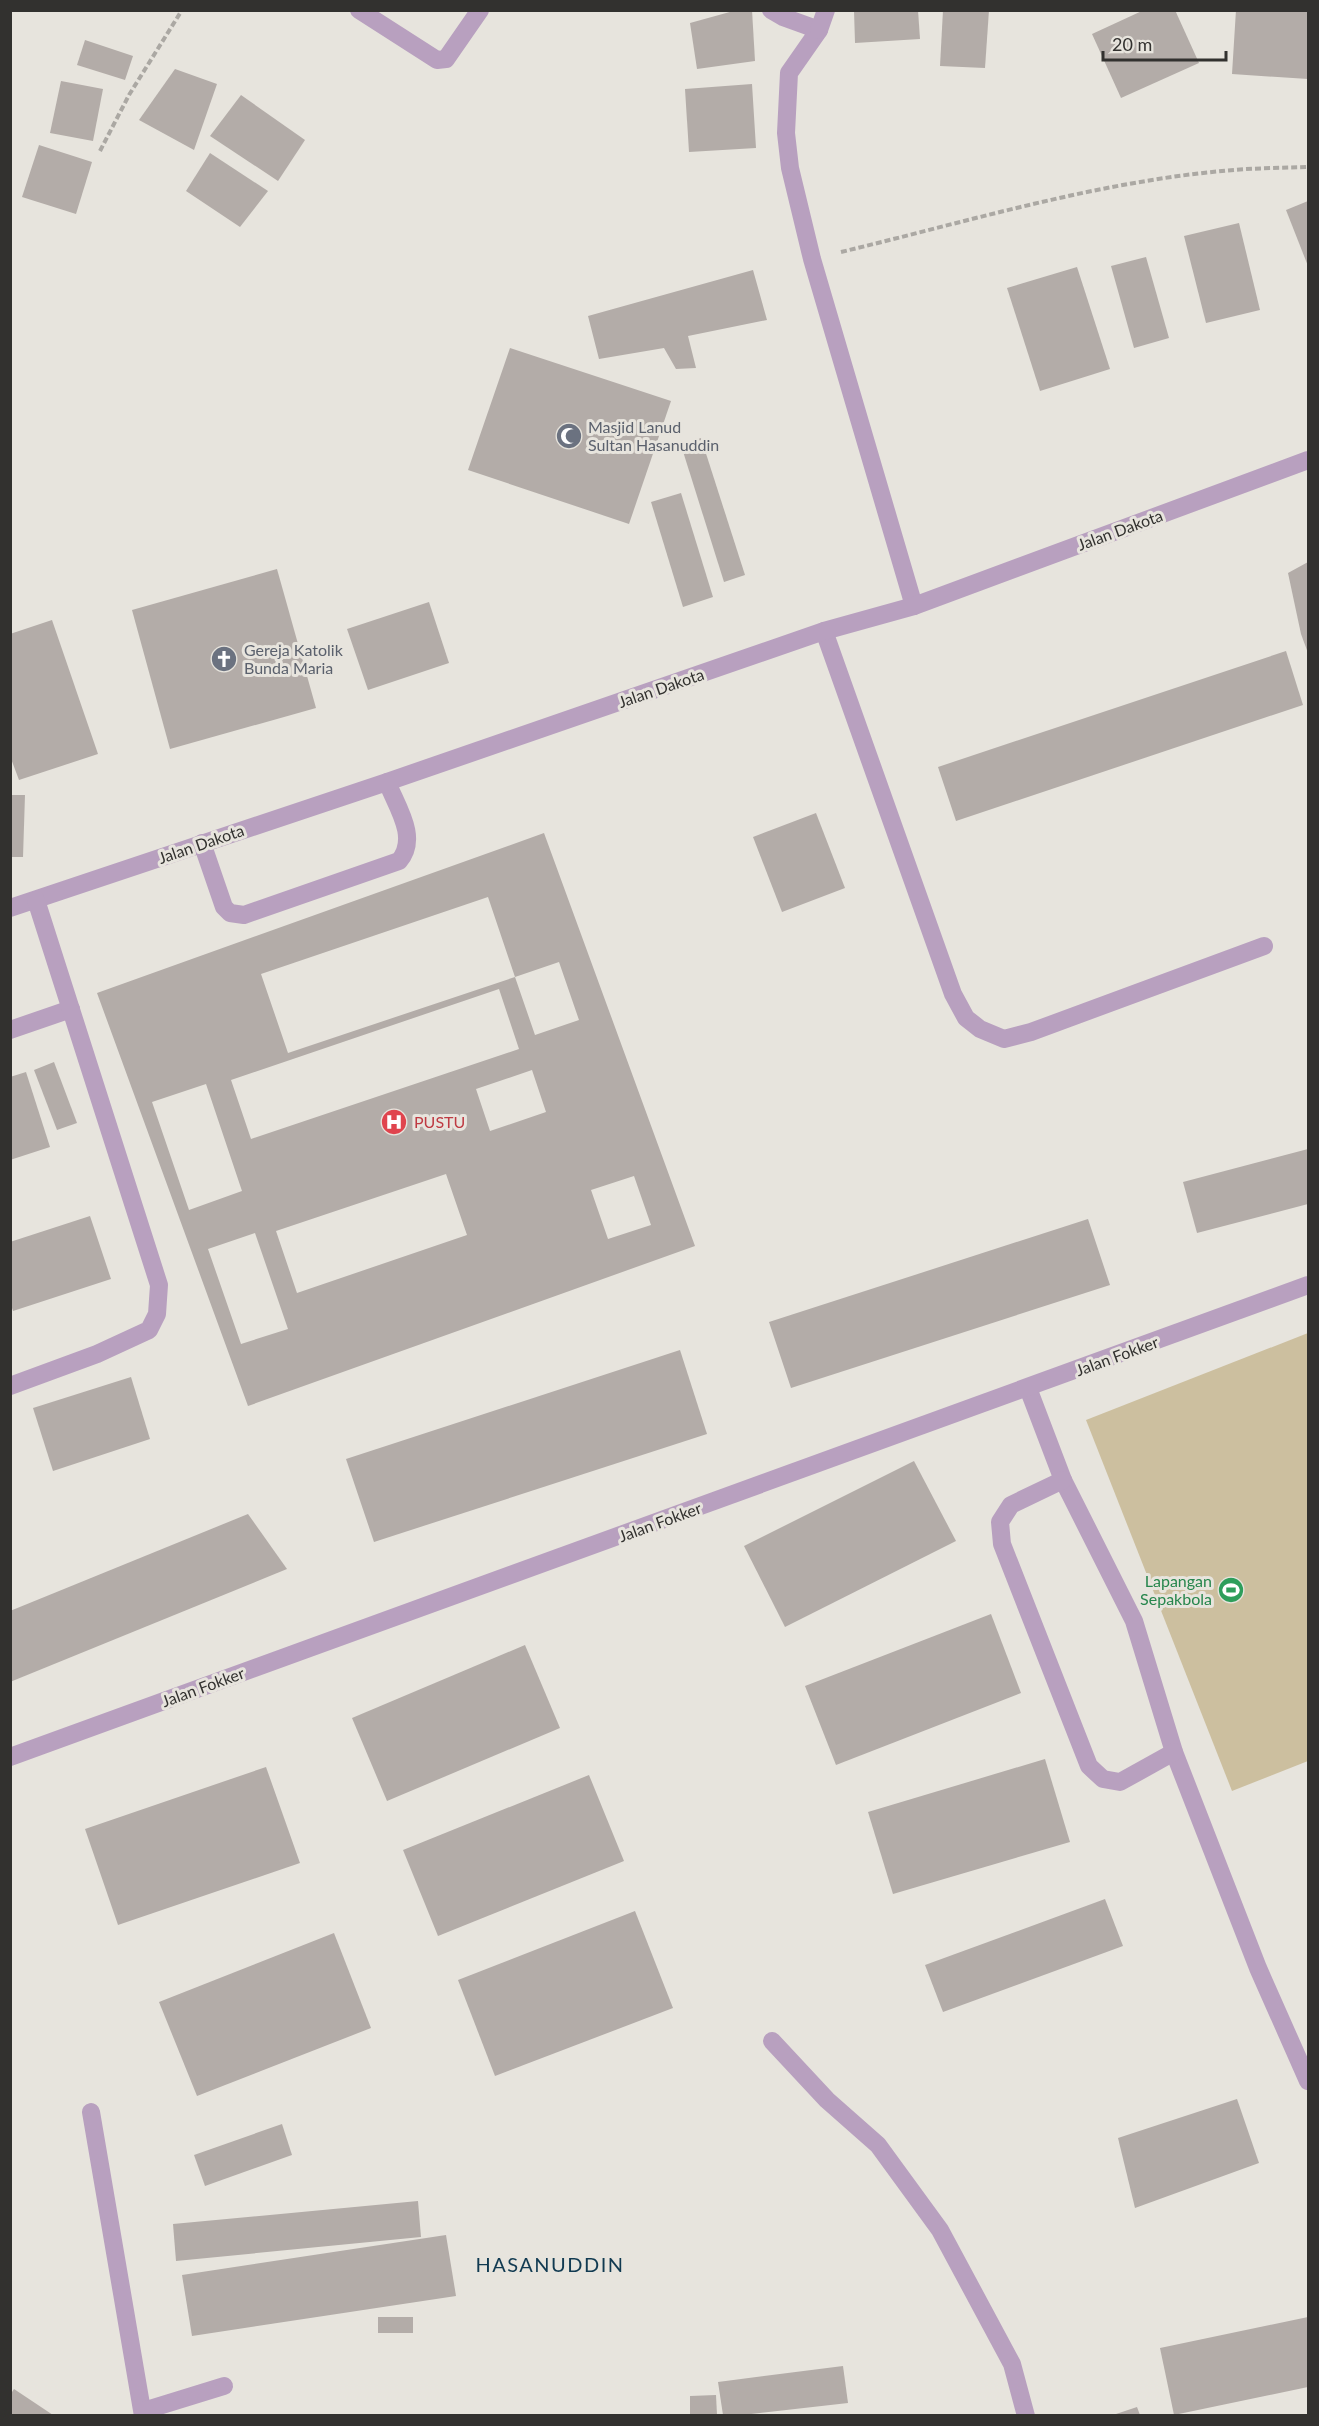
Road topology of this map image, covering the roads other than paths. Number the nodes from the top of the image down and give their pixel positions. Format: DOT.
graph roads {
  1 [pos="359,10"];
  2 [pos="480,10"];
  3 [pos="771,10"];
  4 [pos="826,10"];
  5 [pos="819,30"];
  6 [pos="1308,460"];
  7 [pos="914,606"];
  8 [pos="824,631"];
  9 [pos="387,782"];
  10 [pos="202,843"];
  11 [pos="36,900"];
  12 [pos="10,909"];
  13 [pos="1264,946"];
  14 [pos="71,1009"];
  15 [pos="10,1030"];
  16 [pos="1308,1285"];
  17 [pos="10,1386"];
  18 [pos="1028,1388"];
  19 [pos="1063,1480"];
  20 [pos="1174,1752"];
  21 [pos="10,1757"];
  22 [pos="772,2041"];
  23 [pos="1308,2081"];
  24 [pos="91,2112"];
  25 [pos="224,2386"];
  26 [pos="143,2413"];
  27 [pos="1026,2415"];
  1 -- 2 [label="street"];
  3 -- 5 [label="street"];
  4 -- 5 [label="street"];
  5 -- 7 [label="street"];
  6 -- 7 [label="street, Jalan Dakota"];
  7 -- 8 [label="street, Jalan Dakota"];
  8 -- 9 [label="street, Jalan Dakota"];
  8 -- 13 [label="street"];
  9 -- 10 [label="street, Jalan Dakota"];
  9 -- 10 [label="street"];
  10 -- 11 [label="street, Jalan Dakota"];
  11 -- 12 [label="street, Jalan Dakota"];
  11 -- 14 [label="street"];
  14 -- 15 [label="street"];
  14 -- 17 [label="street"];
  16 -- 18 [label="street, Jalan Fokker"];
  18 -- 19 [label="street"];
  18 -- 21 [label="street, Jalan Fokker"];
  19 -- 20 [label="street"];
  19 -- 20 [label="street"];
  20 -- 23 [label="street"];
  22 -- 27 [label="street"];
  24 -- 26 [label="street"];
  25 -- 26 [label="street"];
}
